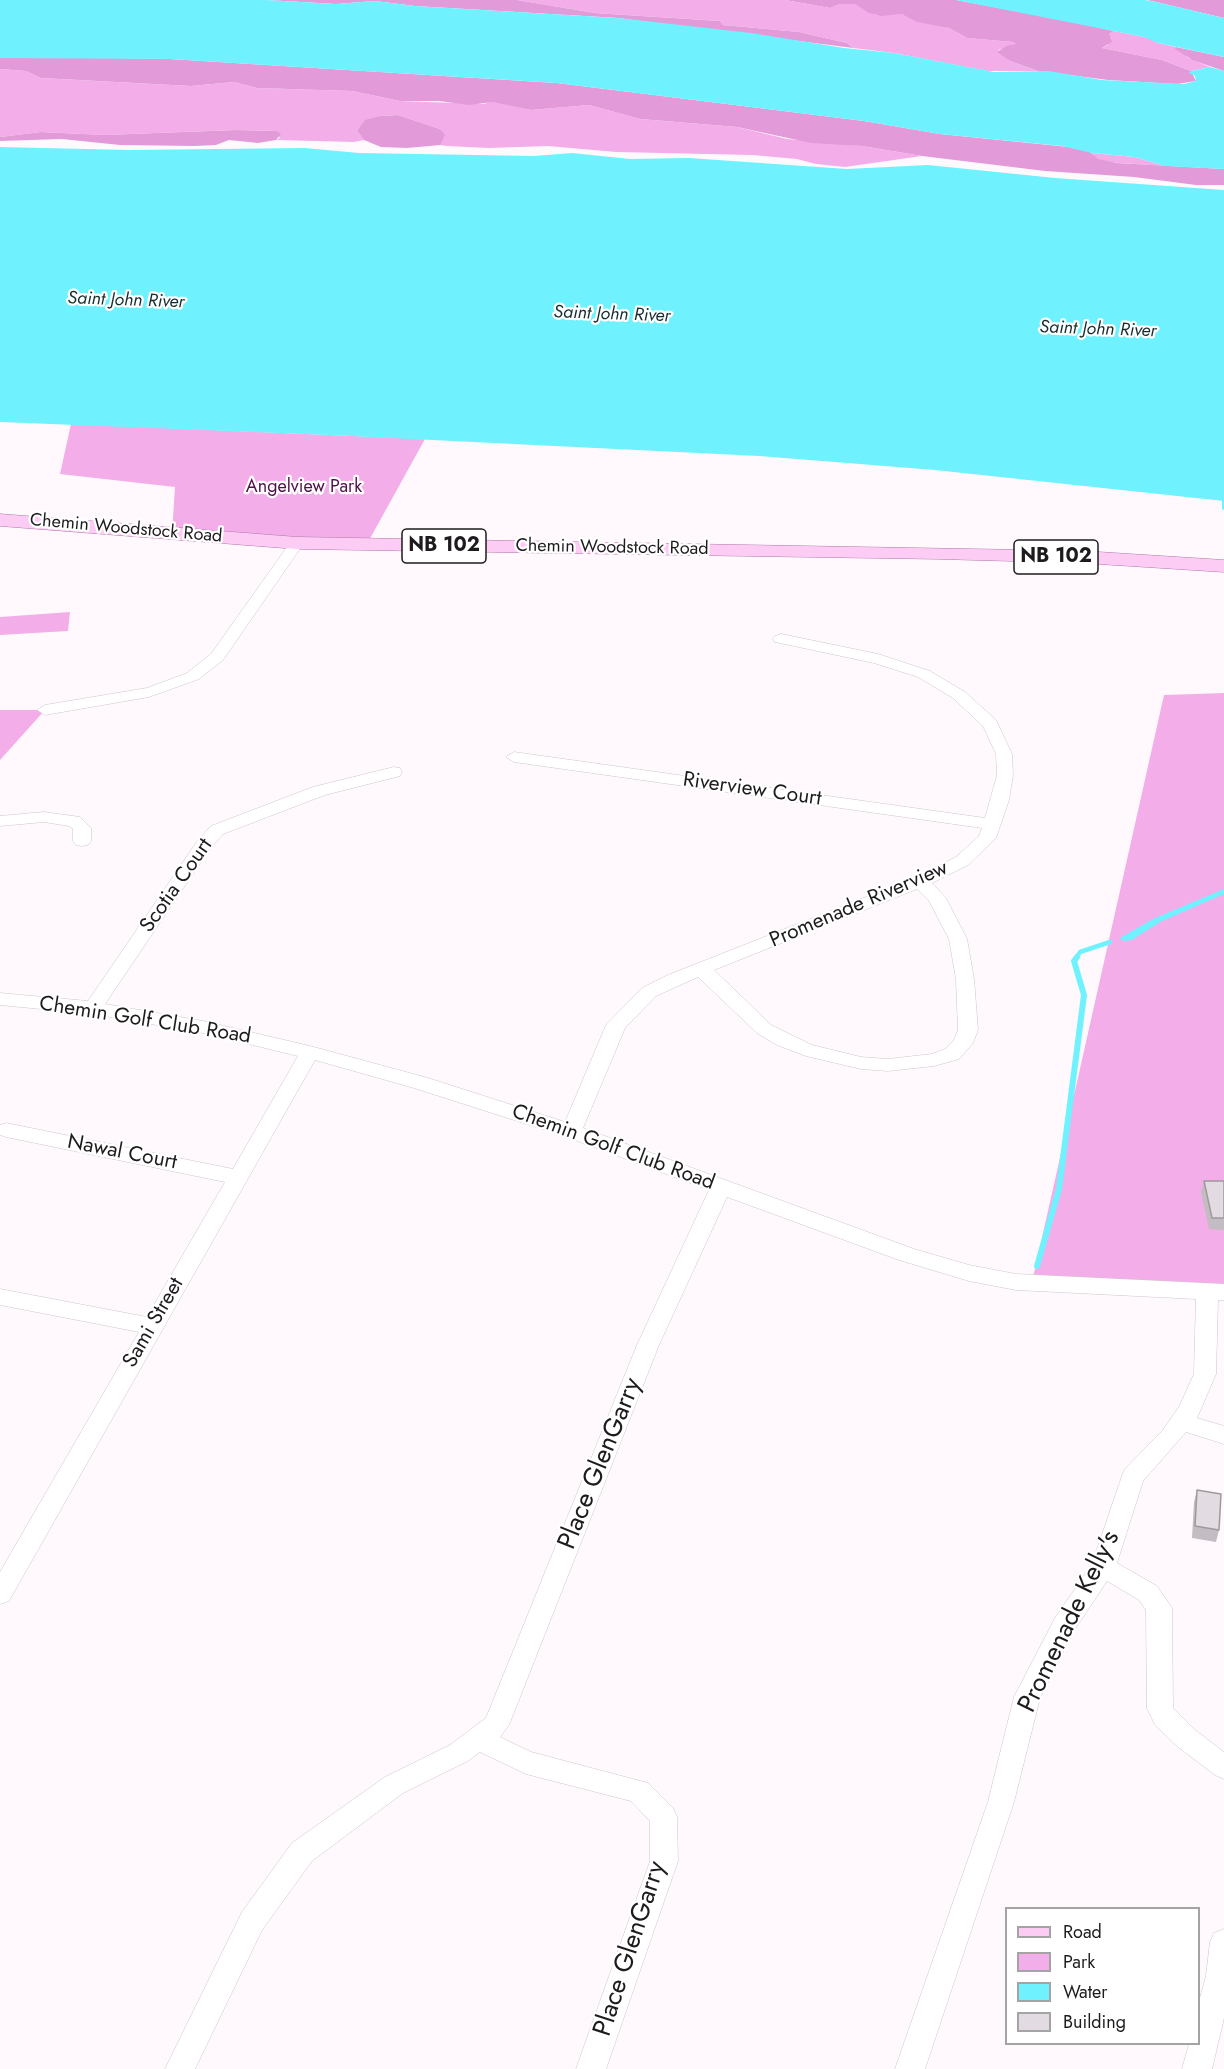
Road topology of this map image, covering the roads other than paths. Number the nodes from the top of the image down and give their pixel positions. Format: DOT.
graph roads {
  1 [pos="0,520"];
  2 [pos="297,543"];
  3 [pos="1224,566"];
  4 [pos="782,639"];
  5 [pos="45,710"];
  6 [pos="514,757"];
  7 [pos="394,772"];
  8 [pos="0,821"];
  9 [pos="991,824"];
  10 [pos="82,842"];
  11 [pos="920,882"];
  12 [pos="702,970"];
  13 [pos="0,999"];
  14 [pos="93,1008"];
  15 [pos="310,1052"];
  16 [pos="6,1130"];
  17 [pos="571,1131"];
  18 [pos="238,1177"];
  19 [pos="722,1186"];
  20 [pos="1215,1292"];
  21 [pos="0,1297"];
  22 [pos="152,1326"];
  23 [pos="1181,1422"];
  24 [pos="1224,1435"];
  25 [pos="1103,1567"];
  26 [pos="0,1594"];
  27 [pos="478,1738"];
  28 [pos="1224,1767"];
  29 [pos="1224,1942"];
  30 [pos="1222,1977"];
  31 [pos="180,2069"];
  32 [pos="591,2069"];
  33 [pos="910,2069"];
  34 [pos="1197,2069"];
  1 -- 2 [label="main road, Chemin Woodstock Road / NB 102"];
  2 -- 3 [label="main road, Chemin Woodstock Road / NB 102"];
  2 -- 5 [label="street"];
  4 -- 9 [label="street, Promenade Riverview"];
  6 -- 9 [label="street, Riverview Court"];
  7 -- 14 [label="street, Scotia Court"];
  8 -- 10 [label="street"];
  9 -- 11 [label="street, Promenade Riverview"];
  11 -- 12 [label="street, Promenade Riverview"];
  11 -- 12 [label="street"];
  12 -- 17 [label="street, Promenade Riverview"];
  13 -- 14 [label="street, Chemin Golf Club Road"];
  14 -- 15 [label="street, Chemin Golf Club Road"];
  15 -- 17 [label="street, Chemin Golf Club Road"];
  15 -- 18 [label="street, Sami Street"];
  16 -- 18 [label="street, Nawal Court"];
  17 -- 19 [label="street, Chemin Golf Club Road"];
  18 -- 22 [label="street, Sami Street"];
  19 -- 20 [label="street, Chemin Golf Club Road"];
  19 -- 27 [label="street, Place GlenGarry"];
  20 -- 23 [label="street, Promenade Kelly's"];
  21 -- 22 [label="street"];
  22 -- 26 [label="street, Sami Street"];
  23 -- 24 [label="street"];
  23 -- 25 [label="street, Promenade Kelly's"];
  25 -- 28 [label="street"];
  25 -- 33 [label="street, Promenade Kelly's"];
  27 -- 31 [label="street, Place GlenGarry"];
  27 -- 32 [label="street, Place GlenGarry"];
  29 -- 30 [label="street"];
  30 -- 34 [label="street"];
}
